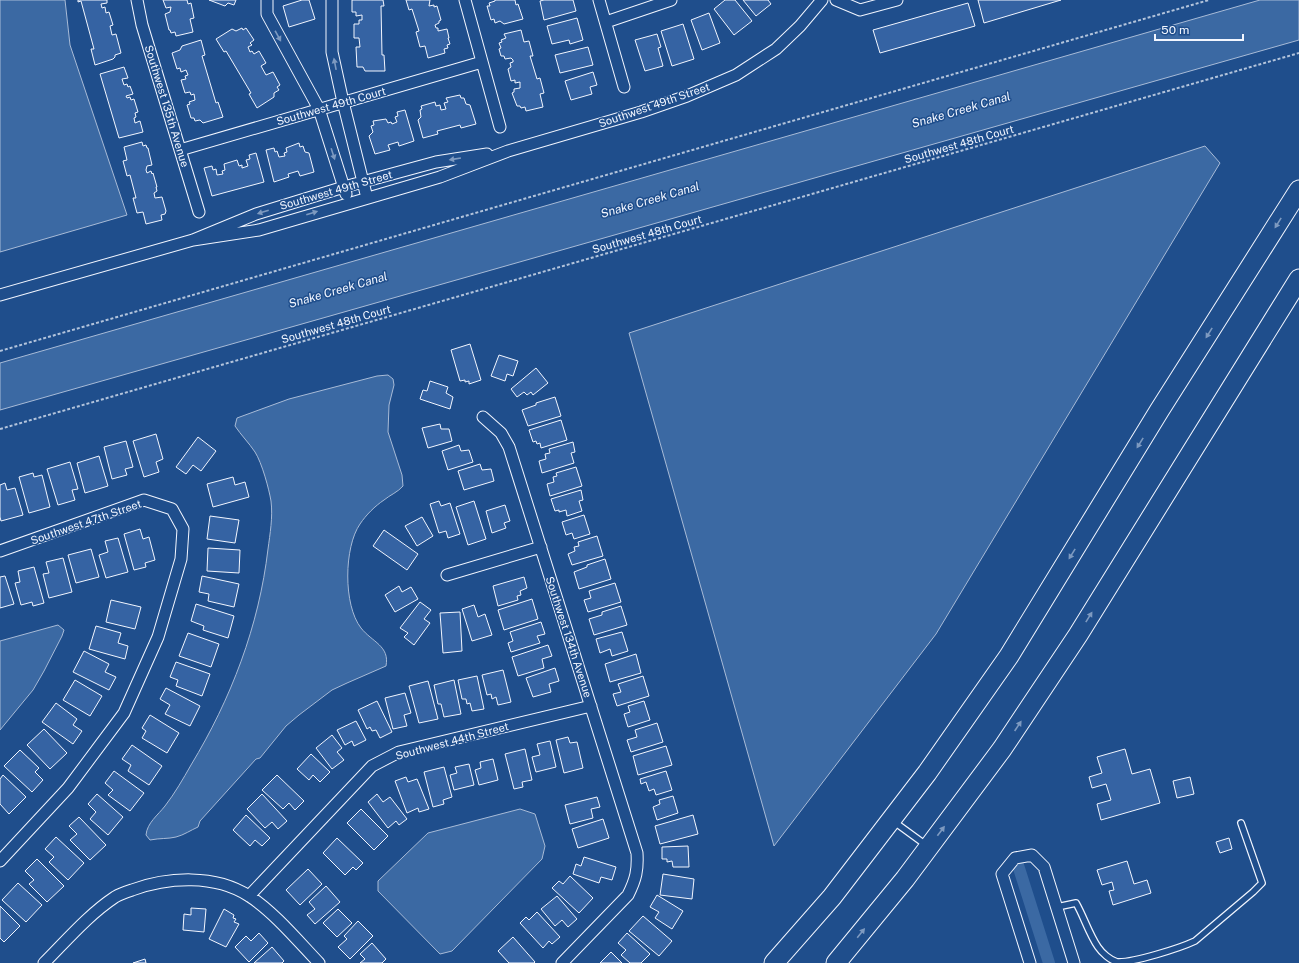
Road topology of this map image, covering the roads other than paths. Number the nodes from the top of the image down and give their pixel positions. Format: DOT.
graph roads {
  1 [pos="137,0"];
  2 [pos="267,0"];
  3 [pos="332,0"];
  4 [pos="465,0"];
  5 [pos="599,0"];
  6 [pos="671,0"];
  7 [pos="822,0"];
  8 [pos="836,0"];
  9 [pos="897,0"];
  10 [pos="606,22"];
  11 [pos="482,62"];
  12 [pos="624,86"];
  13 [pos="342,102"];
  14 [pos="318,109"];
  15 [pos="500,127"];
  16 [pos="180,150"];
  17 [pos="508,151"];
  18 [pos="363,182"];
  19 [pos="344,188"];
  20 [pos="1299,190"];
  21 [pos="367,198"];
  22 [pos="348,203"];
  23 [pos="199,212"];
  24 [pos="193,240"];
  25 [pos="1299,279"];
  26 [pos="0,295"];
  27 [pos="483,416"];
  28 [pos="540,547"];
  29 [pos="0,551"];
  30 [pos="447,575"];
  31 [pos="591,706"];
  32 [pos="891,819"];
  33 [pos="1241,822"];
  34 [pos="929,847"];
  35 [pos="0,861"];
  36 [pos="249,896"];
  37 [pos="1057,907"];
  38 [pos="44,963"];
  39 [pos="319,963"];
  40 [pos="562,963"];
  41 [pos="774,963"];
  42 [pos="836,963"];
  43 [pos="1030,963"];
  44 [pos="1074,963"];
  1 -- 16 [label="street, Southwest 135th Avenue"];
  2 -- 14 [label="street, one-way"];
  13 -- 3 [label="street, one-way"];
  4 -- 11 [label="street"];
  5 -- 10 [label="street"];
  6 -- 10 [label="street"];
  7 -- 17 [label="street, Southwest 49th Street"];
  8 -- 9 [label="street"];
  10 -- 12 [label="street"];
  11 -- 13 [label="street, Southwest 49th Court"];
  11 -- 15 [label="street"];
  13 -- 14 [label="street, Southwest 49th Court"];
  13 -- 18 [label="street"];
  14 -- 16 [label="street, Southwest 49th Court"];
  14 -- 19 [label="street, one-way"];
  16 -- 23 [label="street, Southwest 135th Avenue"];
  17 -- 18 [label="street, Southwest 49th Street, one-way"];
  17 -- 21 [label="street, Southwest 49th Street"];
  18 -- 19 [label="street, Southwest 49th Street"];
  18 -- 21 [label="street"];
  19 -- 22 [label="street"];
  19 -- 24 [label="street, Southwest 49th Street, one-way"];
  20 -- 32 [label="highway, one-way"];
  21 -- 22 [label="street, Southwest 49th Street"];
  24 -- 22 [label="street, Southwest 49th Street, one-way"];
  24 -- 26 [label="street, Southwest 49th Street"];
  34 -- 25 [label="highway, one-way"];
  27 -- 28 [label="street, Southwest 134th Avenue"];
  28 -- 30 [label="street"];
  28 -- 31 [label="street, Southwest 134th Avenue"];
  29 -- 35 [label="street, Southwest 47th Street"];
  31 -- 36 [label="street, Southwest 44th Street"];
  31 -- 40 [label="street, Southwest 134th Avenue"];
  32 -- 34 [label="lane"];
  32 -- 41 [label="highway"];
  33 -- 37 [label="lane"];
  42 -- 34 [label="highway, one-way"];
  36 -- 38 [label="street"];
  36 -- 39 [label="street"];
  37 -- 43 [label="street"];
  37 -- 44 [label="street"];
}
